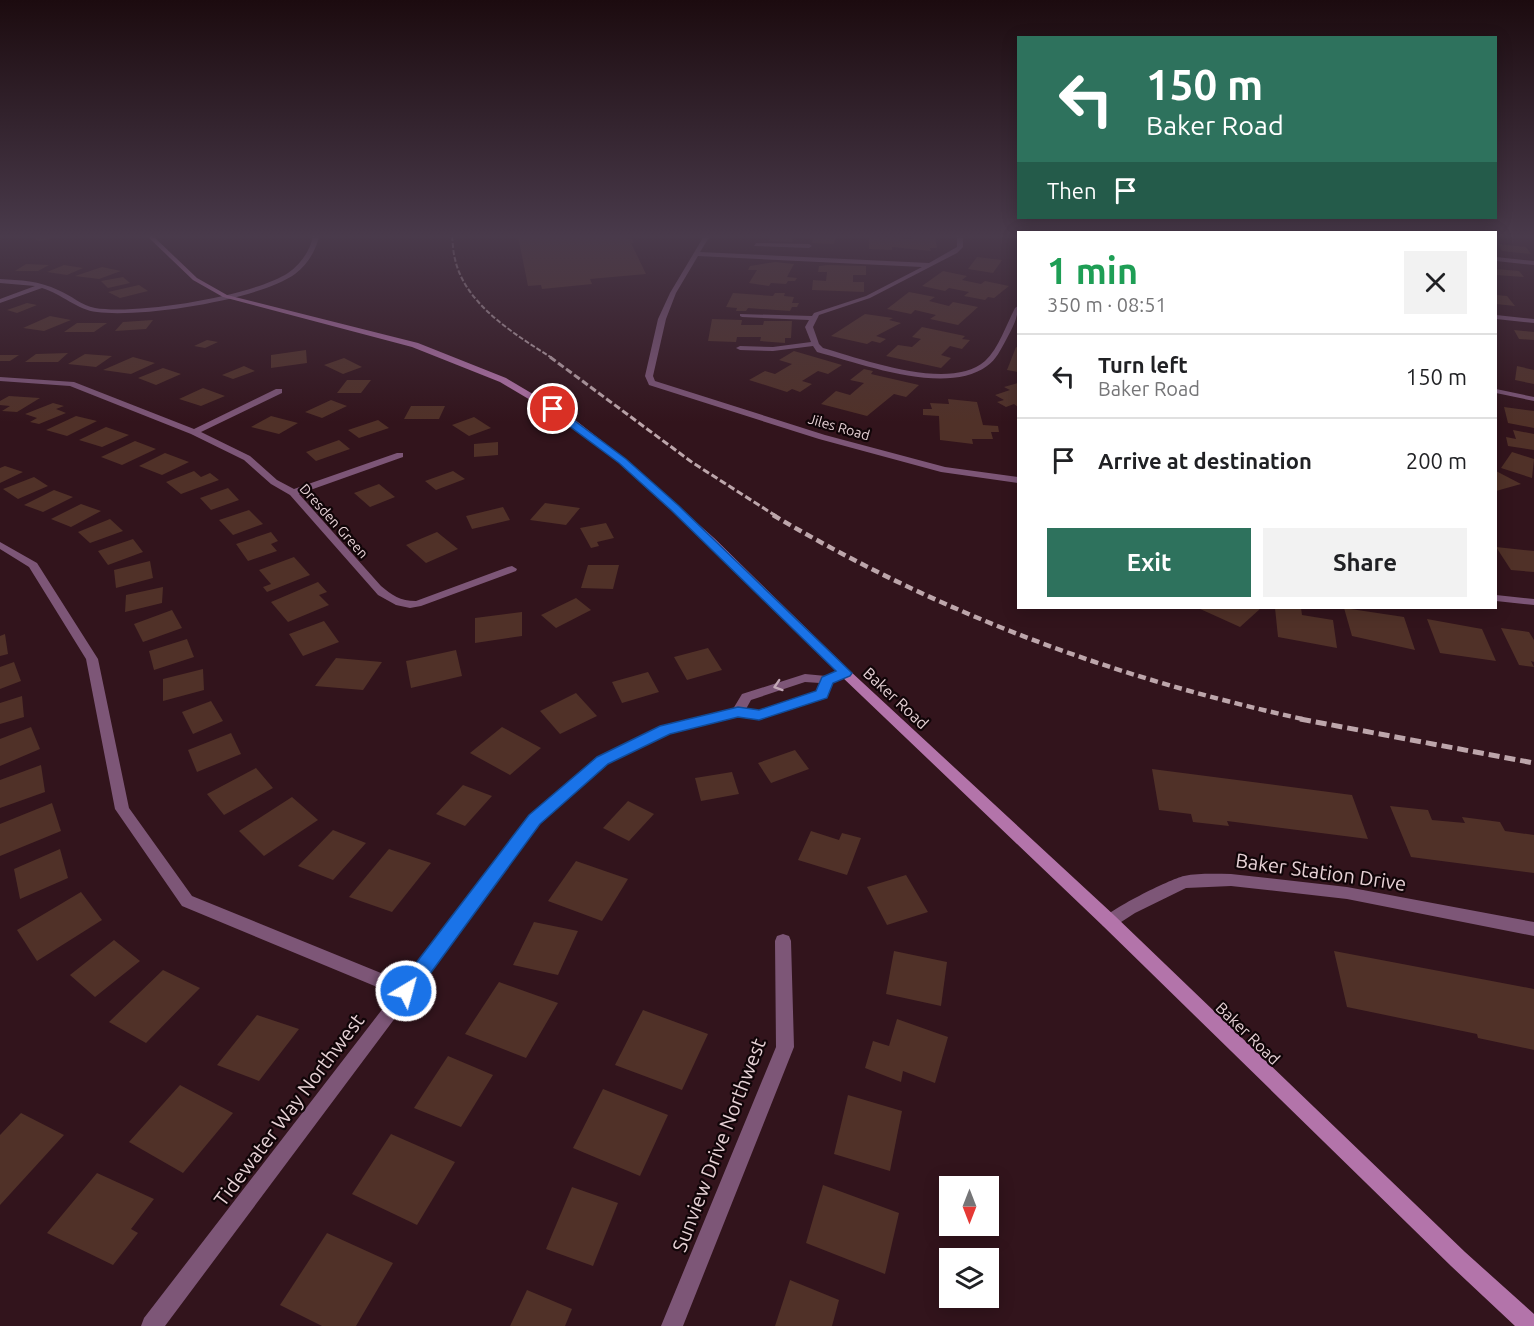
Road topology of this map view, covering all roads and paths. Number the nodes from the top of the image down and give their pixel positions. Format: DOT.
graph roads {
  1 [pos="68,298"];
  2 [pos="217,298"];
  3 [pos="232,298"];
  4 [pos="671,298"];
  5 [pos="865,298"];
  6 [pos="1017,310"];
  7 [pos="742,315"];
  8 [pos="1497,317"];
  9 [pos="813,318"];
  10 [pos="1534,321"];
  11 [pos="815,344"];
  12 [pos="740,348"];
  13 [pos="0,379"];
  14 [pos="1497,391"];
  15 [pos="279,392"];
  16 [pos="1534,399"];
  17 [pos="194,432"];
  18 [pos="400,455"];
  19 [pos="1017,480"];
  20 [pos="293,493"];
  21 [pos="0,545"];
  22 [pos="512,568"];
  23 [pos="1497,598"];
  24 [pos="1534,602"];
  25 [pos="845,673"];
  26 [pos="827,680"];
  27 [pos="738,712"];
  28 [pos="1109,921"];
  29 [pos="1534,929"];
  30 [pos="783,941"];
  31 [pos="406,991"];
  32 [pos="152,1326"];
  33 [pos="672,1326"];
  34 [pos="1531,1326"];
  1 -- 2 [label="street"];
  3 -- 25 [label="main road, Baker Road"];
  4 -- 19 [label="street, Jiles Road"];
  5 -- 9 [label="street"];
  6 -- 11 [label="street"];
  7 -- 9 [label="street"];
  8 -- 10 [label="street"];
  9 -- 11 [label="street"];
  11 -- 12 [label="street"];
  13 -- 17 [label="street, Dresden Green"];
  14 -- 16 [label="street"];
  15 -- 17 [label="street"];
  17 -- 20 [label="street, Dresden Green"];
  18 -- 20 [label="street"];
  20 -- 22 [label="street, Dresden Green"];
  21 -- 31 [label="street"];
  23 -- 24 [label="street"];
  25 -- 26 [label="street, Tidewater Way Northwest"];
  25 -- 28 [label="main road, Baker Road"];
  26 -- 27 [label="street, Tidewater Way Northwest, one-way"];
  26 -- 27 [label="street, Tidewater Way Northwest"];
  27 -- 31 [label="street, Tidewater Way Northwest"];
  28 -- 29 [label="street, Baker Station Drive"];
  28 -- 34 [label="main road, Baker Road"];
  30 -- 33 [label="street, Sunview Drive Northwest"];
  31 -- 32 [label="street, Tidewater Way Northwest"];
}
